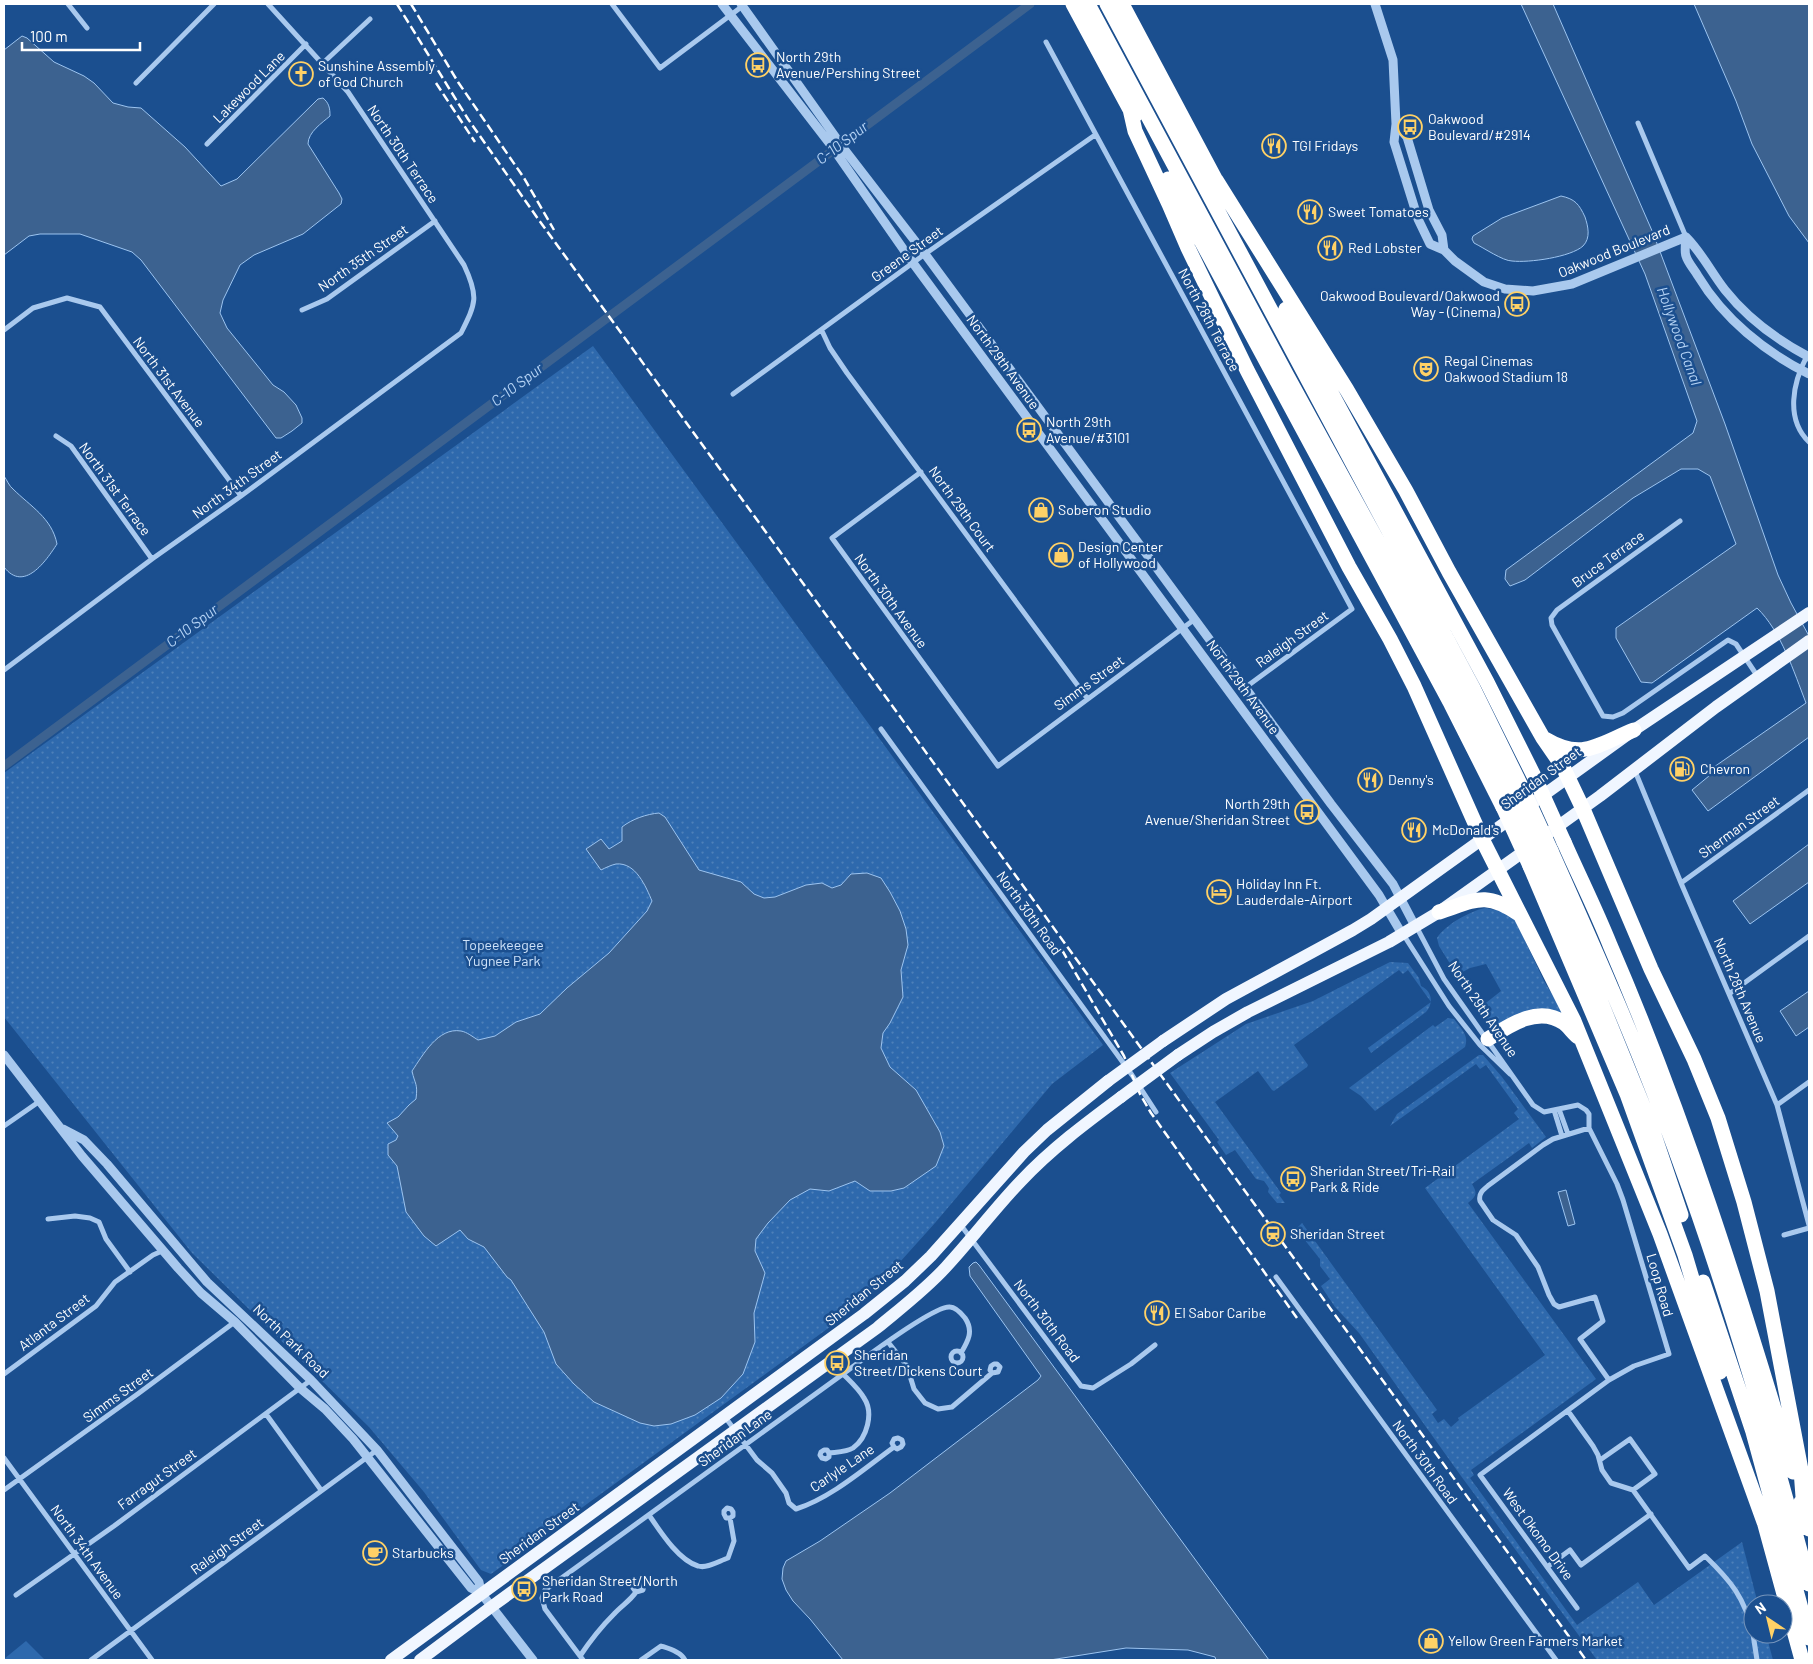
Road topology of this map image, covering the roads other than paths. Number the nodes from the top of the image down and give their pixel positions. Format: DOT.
graph roads {
  1 [pos="68,4"];
  2 [pos="214,4"];
  3 [pos="268,4"];
  4 [pos="612,4"];
  5 [pos="722,4"];
  6 [pos="743,4"];
  7 [pos="1073,4"];
  8 [pos="1088,4"];
  9 [pos="1107,4"];
  10 [pos="1122,4"];
  11 [pos="1375,4"];
  12 [pos="730,16"];
  13 [pos="370,19"];
  14 [pos="87,28"];
  15 [pos="1046,42"];
  16 [pos="306,44"];
  17 [pos="323,63"];
  18 [pos="136,83"];
  19 [pos="1130,109"];
  20 [pos="1638,123"];
  21 [pos="1396,124"];
  22 [pos="1096,135"];
  23 [pos="833,142"];
  24 [pos="207,144"];
  25 [pos="840,151"];
  26 [pos="1216,180"];
  27 [pos="435,221"];
  28 [pos="1686,237"];
  29 [pos="1444,250"];
  30 [pos="925,254"];
  31 [pos="913,263"];
  32 [pos="473,308"];
  33 [pos="302,310"];
  34 [pos="4,330"];
  35 [pos="822,331"];
  36 [pos="1808,356"];
  37 [pos="1799,369"];
  38 [pos="1809,374"];
  39 [pos="733,394"];
  40 [pos="56,436"];
  41 [pos="1809,442"];
  42 [pos="921,472"];
  43 [pos="241,496"];
  44 [pos="1680,521"];
  45 [pos="152,558"];
  46 [pos="1352,609"];
  47 [pos="1809,613"];
  48 [pos="1195,619"];
  49 [pos="1182,628"];
  50 [pos="1809,640"];
  51 [pos="1744,656"];
  52 [pos="4,670"];
  53 [pos="1758,676"];
  54 [pos="1246,687"];
  55 [pos="1087,698"];
  56 [pos="881,729"];
  57 [pos="1634,730"];
  58 [pos="1543,738"];
  59 [pos="998,766"];
  60 [pos="1634,769"];
  61 [pos="1568,778"];
  62 [pos="1809,790"];
  63 [pos="1513,799"];
  64 [pos="1583,809"];
  65 [pos="1482,839"];
  66 [pos="1540,859"];
  67 [pos="1498,870"];
  68 [pos="1681,883"];
  69 [pos="1401,898"];
  70 [pos="1387,908"];
  71 [pos="1439,912"];
  72 [pos="1519,914"];
  73 [pos="1415,926"];
  74 [pos="1402,934"];
  75 [pos="1809,936"];
  76 [pos="1729,994"];
  77 [pos="1488,1039"];
  78 [pos="1581,1040"];
  79 [pos="4,1055"];
  80 [pos="1510,1074"];
  81 [pos="1809,1082"];
  82 [pos="40,1101"];
  83 [pos="1777,1105"];
  84 [pos="1557,1110"];
  85 [pos="1156,1112"];
  86 [pos="4,1126"];
  87 [pos="60,1128"];
  88 [pos="1589,1128"];
  89 [pos="1565,1135"];
  90 [pos="48,1219"];
  91 [pos="960,1224"];
  92 [pos="1809,1226"];
  93 [pos="1784,1235"];
  94 [pos="971,1238"];
  95 [pos="162,1251"];
  96 [pos="130,1272"];
  97 [pos="1276,1277"];
  98 [pos="243,1314"];
  99 [pos="235,1322"];
  100 [pos="888,1342"];
  101 [pos="1155,1345"];
  102 [pos="961,1353"];
  103 [pos="992,1373"];
  104 [pos="4,1374"];
  105 [pos="843,1374"];
  106 [pos="311,1380"];
  107 [pos="1609,1380"];
  108 [pos="300,1388"];
  109 [pos="1568,1411"];
  110 [pos="266,1414"];
  111 [pos="725,1417"];
  112 [pos="735,1431"];
  113 [pos="745,1445"];
  114 [pos="894,1447"];
  115 [pos="377,1450"];
  116 [pos="829,1453"];
  117 [pos="368,1456"];
  118 [pos="4,1458"];
  119 [pos="1600,1460"];
  120 [pos="19,1479"];
  121 [pos="4,1490"];
  122 [pos="320,1490"];
  123 [pos="1633,1490"];
  124 [pos="1804,1510"];
  125 [pos="1651,1514"];
  126 [pos="649,1515"];
  127 [pos="730,1518"];
  128 [pos="1764,1522"];
  129 [pos="1809,1529"];
  130 [pos="73,1554"];
  131 [pos="1547,1567"];
  132 [pos="1809,1584"];
  133 [pos="636,1592"];
  134 [pos="481,1593"];
  135 [pos="16,1595"];
  136 [pos="1743,1605"];
  137 [pos="491,1606"];
  138 [pos="1577,1608"];
  139 [pos="130,1630"];
  140 [pos="1809,1638"];
  141 [pos="1755,1644"];
  142 [pos="581,1658"];
  143 [pos="684,1658"];
  144 [pos="90,1660"];
  145 [pos="152,1660"];
  146 [pos="391,1660"];
  147 [pos="420,1660"];
  148 [pos="533,1660"];
  149 [pos="640,1660"];
  150 [pos="676,1660"];
  151 [pos="1556,1660"];
  152 [pos="1757,1660"];
  153 [pos="1802,1660"];
  1 -- 14 [label="street"];
  2 -- 18 [label="street"];
  3 -- 16 [label="street, North 30th Terrace"];
  4 -- 12 [label="street"];
  5 -- 12 [label="street, North 29th Avenue"];
  6 -- 12 [label="street"];
  6 -- 23 [label="street, North 29th Avenue"];
  7 -- 19 [label="highway"];
  8 -- 63 [label="highway"];
  9 -- 63 [label="highway"];
  10 -- 26 [label="highway"];
  11 -- 21 [label="street, Oakwood Boulevard"];
  12 -- 23 [label="street, North 29th Avenue"];
  13 -- 17 [label="street"];
  15 -- 22 [label="street, North 28th Terrace"];
  16 -- 17 [label="street, North 30th Terrace"];
  16 -- 24 [label="street, Lakewood Lane"];
  17 -- 27 [label="street, North 30th Terrace"];
  19 -- 63 [label="highway"];
  19 -- 65 [label="highway"];
  20 -- 28 [label="street"];
  21 -- 29 [label="street"];
  21 -- 29 [label="street, Oakwood Boulevard"];
  22 -- 30 [label="street, Greene Street"];
  22 -- 46 [label="street, North 28th Terrace"];
  23 -- 25 [label="street, North 29th Avenue"];
  25 -- 30 [label="street, North 29th Avenue"];
  25 -- 31 [label="street, North 29th Avenue"];
  26 -- 58 [label="highway"];
  26 -- 124 [label="highway, bridge"];
  27 -- 32 [label="street, North 30th Terrace"];
  27 -- 33 [label="street, North 35th Street"];
  28 -- 29 [label="street, Oakwood Boulevard"];
  28 -- 36 [label="street"];
  28 -- 37 [label="street"];
  30 -- 31 [label="street, Greene Street"];
  30 -- 48 [label="street, North 29th Avenue"];
  31 -- 35 [label="street, Greene Street"];
  31 -- 49 [label="street, North 29th Avenue"];
  32 -- 43 [label="street, North 34th Street"];
  34 -- 43 [label="street, North 31st Avenue"];
  35 -- 39 [label="street, Greene Street"];
  35 -- 42 [label="street, North 29th Court"];
  36 -- 37 [label="street"];
  37 -- 38 [label="street"];
  37 -- 41 [label="street"];
  40 -- 45 [label="street, North 31st Terrace"];
  42 -- 55 [label="street, North 29th Court"];
  42 -- 59 [label="street, North 30th Avenue"];
  43 -- 45 [label="street, North 34th Street"];
  44 -- 51 [label="street, Bruce Terrace"];
  45 -- 52 [label="street, North 34th Street"];
  46 -- 54 [label="street, Raleigh Street"];
  47 -- 51 [label="main road, Sheridan Street"];
  48 -- 49 [label="street, Simms Street"];
  48 -- 54 [label="street, North 29th Avenue"];
  49 -- 55 [label="street, Simms Street"];
  49 -- 70 [label="street, North 29th Avenue"];
  50 -- 53 [label="main road"];
  51 -- 53 [label="street"];
  51 -- 57 [label="main road, Sheridan Street"];
  53 -- 60 [label="main road"];
  54 -- 69 [label="street, North 29th Avenue"];
  55 -- 59 [label="street, Simms Street"];
  56 -- 85 [label="street, North 30th Road"];
  57 -- 58 [label="highway"];
  57 -- 61 [label="main road, Sheridan Street"];
  58 -- 61 [label="highway"];
  60 -- 64 [label="main road"];
  60 -- 68 [label="street, North 28th Avenue"];
  61 -- 64 [label="highway"];
  61 -- 65 [label="main road, Sheridan Street"];
  62 -- 68 [label="street, Sherman Street"];
  63 -- 66 [label="highway, bridge"];
  63 -- 66 [label="highway, bridge"];
  64 -- 67 [label="main road"];
  64 -- 124 [label="highway"];
  65 -- 67 [label="highway"];
  65 -- 69 [label="main road, Sheridan Street"];
  66 -- 128 [label="highway"];
  66 -- 132 [label="highway"];
  66 -- 140 [label="highway"];
  67 -- 71 [label="main road"];
  67 -- 72 [label="highway"];
  68 -- 76 [label="street, North 28th Avenue"];
  69 -- 70 [label="main road, Sheridan Street"];
  69 -- 73 [label="street, North 29th Avenue"];
  70 -- 74 [label="street, North 29th Avenue"];
  70 -- 91 [label="main road, Sheridan Street, bridge"];
  71 -- 72 [label="highway"];
  71 -- 73 [label="main road"];
  72 -- 78 [label="highway"];
  73 -- 74 [label="main road"];
  73 -- 77 [label="street, North 29th Avenue"];
  74 -- 80 [label="street, North 29th Avenue"];
  74 -- 94 [label="main road, bridge"];
  75 -- 76 [label="street"];
  76 -- 83 [label="street, North 28th Avenue"];
  77 -- 78 [label="highway"];
  77 -- 80 [label="street, North 29th Avenue"];
  78 -- 128 [label="highway"];
  79 -- 82 [label="street, North Park Road"];
  80 -- 84 [label="street"];
  81 -- 83 [label="street"];
  82 -- 86 [label="street"];
  82 -- 87 [label="street, North Park Road"];
  83 -- 92 [label="street, North 28th Avenue"];
  84 -- 88 [label="street, Loop Road"];
  84 -- 89 [label="street"];
  87 -- 95 [label="street, North Park Road"];
  87 -- 98 [label="street, North Park Road"];
  88 -- 89 [label="street"];
  88 -- 107 [label="street, Loop Road"];
  89 -- 107 [label="street"];
  90 -- 96 [label="street"];
  91 -- 94 [label="street, North 30th Road"];
  91 -- 111 [label="main road, Sheridan Street"];
  92 -- 93 [label="street"];
  94 -- 101 [label="street, North 30th Road"];
  94 -- 112 [label="main road"];
  95 -- 96 [label="street, Atlanta Street"];
  95 -- 99 [label="street, North Park Road"];
  96 -- 104 [label="street, Atlanta Street"];
  97 -- 151 [label="street, North 30th Road"];
  98 -- 99 [label="street, Simms Street"];
  98 -- 106 [label="street, North Park Road"];
  99 -- 108 [label="street, North Park Road"];
  99 -- 120 [label="street, Simms Street"];
  100 -- 102 [label="street, Sheridan Lane"];
  100 -- 103 [label="street"];
  100 -- 105 [label="street, Sheridan Lane"];
  105 -- 113 [label="street, Sheridan Lane"];
  105 -- 116 [label="street"];
  106 -- 108 [label="street, Farragut Street"];
  106 -- 115 [label="street, North Park Road"];
  107 -- 109 [label="street"];
  108 -- 110 [label="street, Farragut Street"];
  108 -- 117 [label="street, North Park Road"];
  109 -- 119 [label="street"];
  109 -- 131 [label="street, West Okomo Drive"];
  110 -- 122 [label="street"];
  110 -- 130 [label="street, Farragut Street"];
  111 -- 112 [label="street"];
  111 -- 134 [label="main road, Sheridan Street"];
  112 -- 113 [label="street"];
  112 -- 137 [label="main road"];
  113 -- 114 [label="street, Carlyle Lane"];
  113 -- 126 [label="street, Sheridan Lane"];
  115 -- 117 [label="street, Raleigh Street"];
  115 -- 134 [label="street, North Park Road"];
  117 -- 122 [label="street, Raleigh Street"];
  117 -- 134 [label="street, North Park Road"];
  118 -- 120 [label="street, North 34th Avenue"];
  119 -- 123 [label="street"];
  119 -- 123 [label="street"];
  120 -- 121 [label="street, Simms Street"];
  120 -- 130 [label="street, North 34th Avenue"];
  122 -- 139 [label="street, Raleigh Street"];
  123 -- 125 [label="street"];
  124 -- 129 [label="highway"];
  125 -- 131 [label="street"];
  125 -- 136 [label="street"];
  126 -- 127 [label="street"];
  126 -- 142 [label="street, Sheridan Lane"];
  128 -- 153 [label="highway"];
  130 -- 135 [label="street, Farragut Street"];
  130 -- 139 [label="street, North 34th Avenue"];
  131 -- 138 [label="street, West Okomo Drive"];
  133 -- 142 [label="street"];
  134 -- 137 [label="street, North Park Road"];
  134 -- 146 [label="main road, Sheridan Street"];
  137 -- 147 [label="main road"];
  137 -- 148 [label="street, North Park Road"];
  139 -- 144 [label="street, Raleigh Street"];
  139 -- 145 [label="street, North 34th Avenue"];
  141 -- 152 [label="street"];
  143 -- 149 [label="street"];
  143 -- 150 [label="street"];
}
